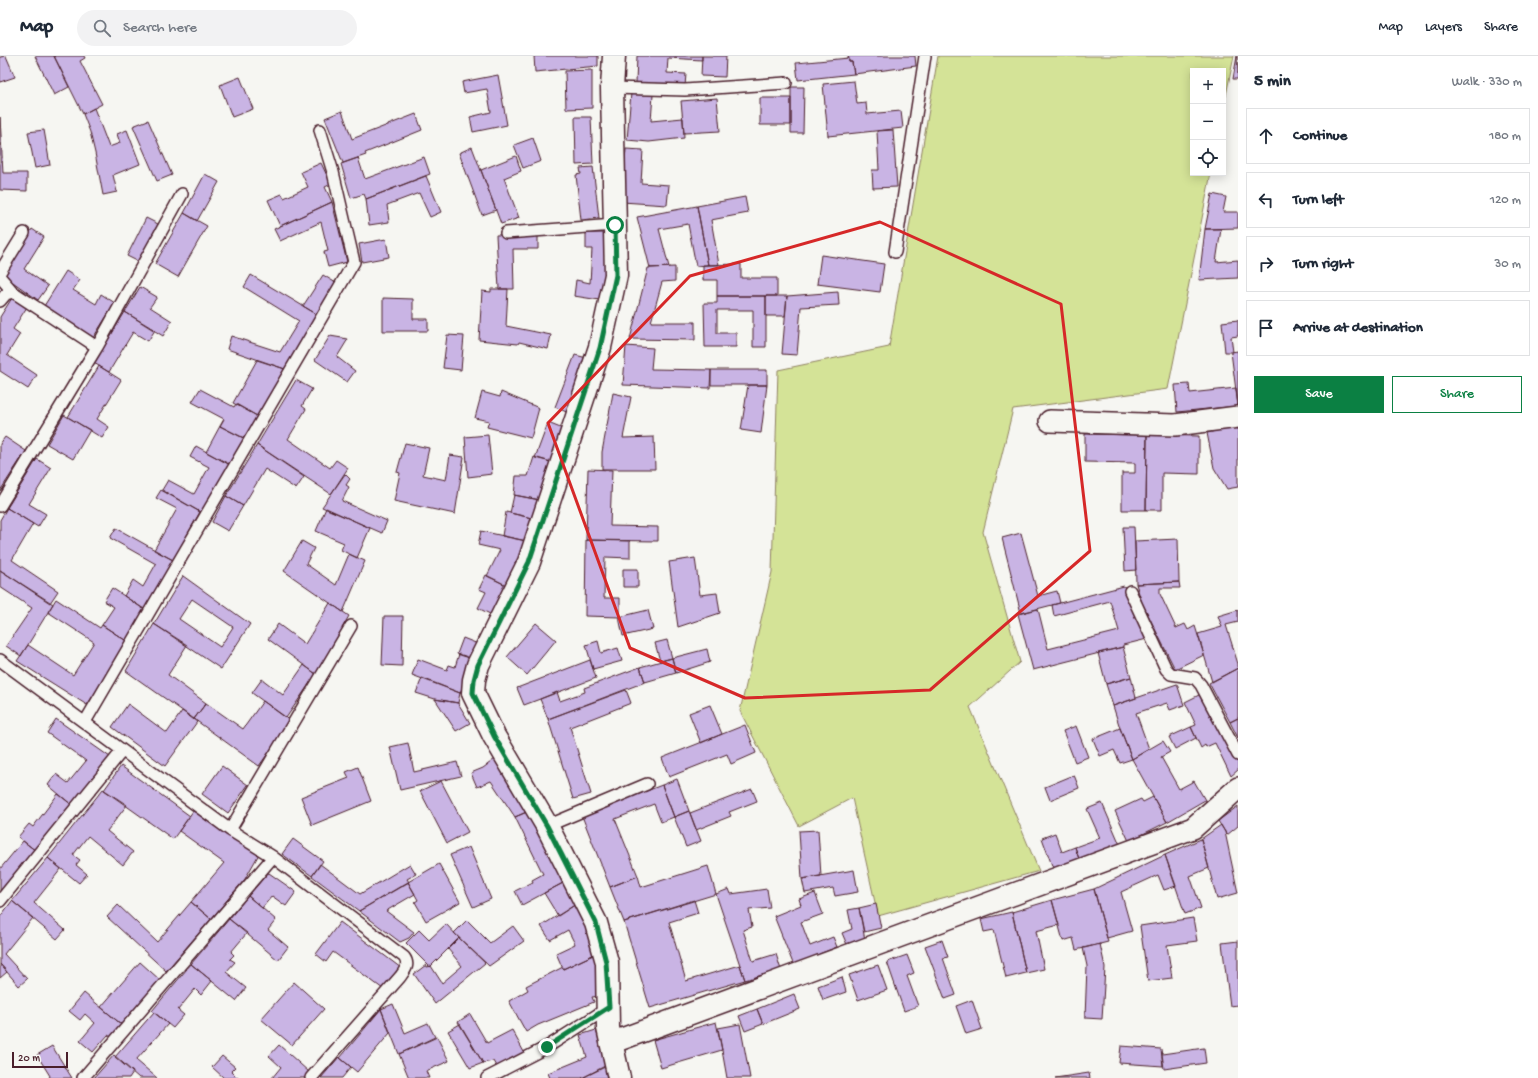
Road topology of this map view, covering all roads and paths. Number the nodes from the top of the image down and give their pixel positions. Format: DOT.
graph roads {
  1 [pos="614,56"];
  2 [pos="925,56"];
  3 [pos="786,83"];
  4 [pos="612,88"];
  5 [pos="320,130"];
  6 [pos="182,194"];
  7 [pos="615,225"];
  8 [pos="24,233"];
  9 [pos="506,233"];
  10 [pos="895,252"];
  11 [pos="0,272"];
  12 [pos="0,278"];
  13 [pos="13,292"];
  14 [pos="0,300"];
  15 [pos="97,347"];
  16 [pos="1238,417"];
  17 [pos="1050,421"];
  18 [pos="0,506"];
  19 [pos="1130,591"];
  20 [pos="351,626"];
  21 [pos="0,660"];
  22 [pos="85,722"];
  23 [pos="122,751"];
  24 [pos="1238,755"];
  25 [pos="647,784"];
  26 [pos="1238,788"];
  27 [pos="547,826"];
  28 [pos="230,830"];
  29 [pos="273,857"];
  30 [pos="0,902"];
  31 [pos="609,1007"];
  32 [pos="611,1043"];
  33 [pos="83,1078"];
  34 [pos="311,1078"];
  35 [pos="487,1078"];
  36 [pos="619,1078"];
  1 -- 4 [label="street"];
  2 -- 10 [label="lane"];
  3 -- 4 [label="lane"];
  4 -- 7 [label="street"];
  5 -- 22 [label="lane"];
  6 -- 15 [label="lane"];
  7 -- 9 [label="lane"];
  7 -- 27 [label="street"];
  8 -- 11 [label="lane"];
  12 -- 13 [label="lane"];
  13 -- 14 [label="lane"];
  13 -- 15 [label="lane"];
  15 -- 18 [label="lane"];
  16 -- 17 [label="street"];
  19 -- 24 [label="lane"];
  20 -- 28 [label="lane"];
  21 -- 22 [label="lane"];
  22 -- 23 [label="lane"];
  23 -- 28 [label="lane"];
  23 -- 30 [label="lane"];
  25 -- 27 [label="lane"];
  26 -- 32 [label="street"];
  27 -- 31 [label="street"];
  28 -- 29 [label="lane"];
  29 -- 33 [label="lane"];
  29 -- 34 [label="lane"];
  31 -- 32 [label="street"];
  31 -- 35 [label="lane"];
  32 -- 36 [label="street"];
}
